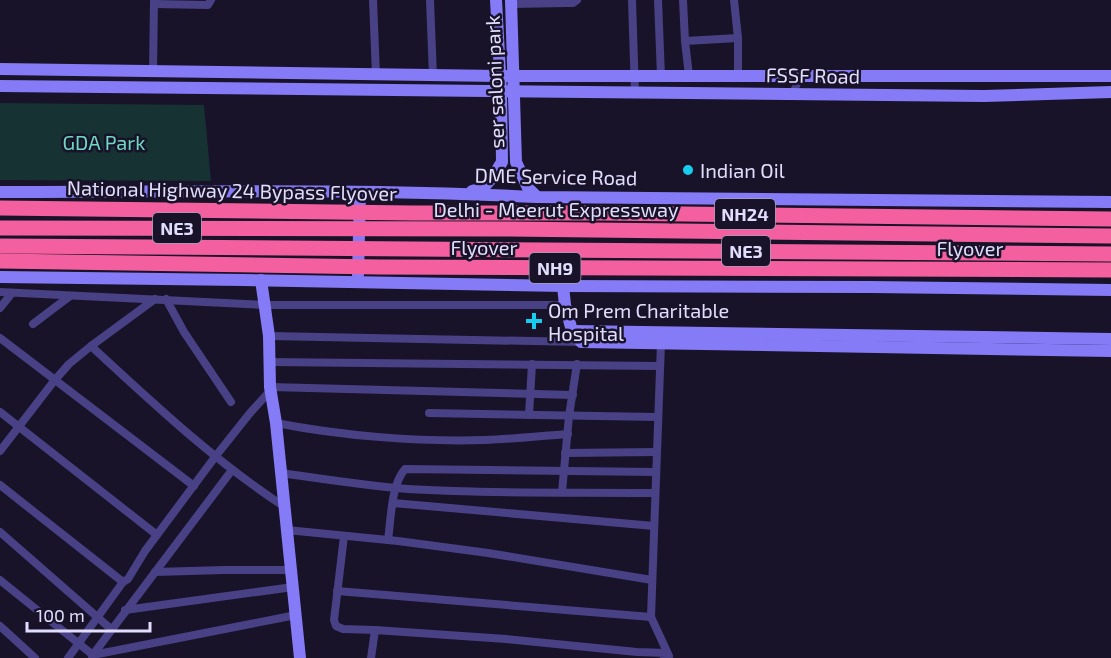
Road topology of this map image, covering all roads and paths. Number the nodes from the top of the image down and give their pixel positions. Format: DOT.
graph roads {
  1 [pos="211,0"];
  2 [pos="373,0"];
  3 [pos="430,0"];
  4 [pos="496,0"];
  5 [pos="577,0"];
  6 [pos="632,0"];
  7 [pos="658,0"];
  8 [pos="683,0"];
  9 [pos="734,0"];
  10 [pos="154,2"];
  11 [pos="511,2"];
  12 [pos="738,38"];
  13 [pos="685,41"];
  14 [pos="0,69"];
  15 [pos="153,72"];
  16 [pos="376,75"];
  17 [pos="635,75"];
  18 [pos="433,76"];
  19 [pos="499,76"];
  20 [pos="514,76"];
  21 [pos="661,76"];
  22 [pos="689,76"];
  23 [pos="738,76"];
  24 [pos="969,76"];
  25 [pos="1111,76"];
  26 [pos="799,77"];
  27 [pos="0,86"];
  28 [pos="501,92"];
  29 [pos="514,92"];
  30 [pos="1111,92"];
  31 [pos="635,93"];
  32 [pos="793,94"];
  33 [pos="967,96"];
  34 [pos="0,192"];
  35 [pos="360,192"];
  36 [pos="467,193"];
  37 [pos="537,196"];
  38 [pos="1111,202"];
  39 [pos="0,208"];
  40 [pos="1111,219"];
  41 [pos="0,228"];
  42 [pos="1111,236"];
  43 [pos="0,246"];
  44 [pos="1111,254"];
  45 [pos="0,261"];
  46 [pos="1111,270"];
  47 [pos="0,277"];
  48 [pos="261,280"];
  49 [pos="358,282"];
  50 [pos="563,286"];
  51 [pos="1111,290"];
  52 [pos="0,292"];
  53 [pos="12,293"];
  54 [pos="70,296"];
  55 [pos="155,298"];
  56 [pos="166,299"];
  57 [pos="265,304"];
  58 [pos="565,305"];
  59 [pos="0,308"];
  60 [pos="33,324"];
  61 [pos="572,331"];
  62 [pos="268,336"];
  63 [pos="0,338"];
  64 [pos="703,338"];
  65 [pos="1111,339"];
  66 [pos="581,342"];
  67 [pos="661,343"];
  68 [pos="1041,344"];
  69 [pos="91,346"];
  70 [pos="1111,351"];
  71 [pos="269,362"];
  72 [pos="532,364"];
  73 [pos="577,364"];
  74 [pos="660,366"];
  75 [pos="54,381"];
  76 [pos="270,389"];
  77 [pos="530,394"];
  78 [pos="573,395"];
  79 [pos="231,402"];
  80 [pos="0,412"];
  81 [pos="429,413"];
  82 [pos="529,415"];
  83 [pos="569,416"];
  84 [pos="658,417"];
  85 [pos="276,423"];
  86 [pos="18,428"];
  87 [pos="568,434"];
  88 [pos="0,451"];
  89 [pos="657,452"];
  90 [pos="566,453"];
  91 [pos="215,457"];
  92 [pos="232,470"];
  93 [pos="564,470"];
  94 [pos="656,472"];
  95 [pos="281,473"];
  96 [pos="0,485"];
  97 [pos="194,486"];
  98 [pos="396,488"];
  99 [pos="562,492"];
  100 [pos="655,493"];
  101 [pos="393,503"];
  102 [pos="285,507"];
  103 [pos="654,526"];
  104 [pos="287,530"];
  105 [pos="3,535"];
  106 [pos="157,536"];
  107 [pos="344,536"];
  108 [pos="388,540"];
  109 [pos="0,548"];
  110 [pos="291,570"];
  111 [pos="155,572"];
  112 [pos="0,580"];
  113 [pos="652,580"];
  114 [pos="123,582"];
  115 [pos="293,587"];
  116 [pos="337,591"];
  117 [pos="125,610"];
  118 [pos="296,615"];
  119 [pos="651,617"];
  120 [pos="97,618"];
  121 [pos="0,626"];
  122 [pos="111,629"];
  123 [pos="375,630"];
  124 [pos="79,644"];
  125 [pos="610,654"];
  126 [pos="91,656"];
  127 [pos="667,656"];
  128 [pos="35,658"];
  129 [pos="68,658"];
  130 [pos="300,658"];
  131 [pos="371,658"];
  1 -- 10 [label="street"];
  2 -- 16 [label="street"];
  3 -- 18 [label="street"];
  4 -- 19 [label="street"];
  5 -- 11 [label="street"];
  6 -- 17 [label="street"];
  7 -- 21 [label="street"];
  8 -- 13 [label="street"];
  9 -- 12 [label="street"];
  10 -- 15 [label="street"];
  11 -- 20 [label="street, ser saloni park"];
  12 -- 13 [label="street"];
  12 -- 23 [label="street"];
  13 -- 22 [label="street"];
  14 -- 15 [label="street, FSSF Road"];
  15 -- 16 [label="street, FSSF Road"];
  16 -- 18 [label="street, FSSF Road"];
  17 -- 20 [label="street, FSSF Road"];
  17 -- 21 [label="street, FSSF Road"];
  17 -- 31 [label="street"];
  18 -- 19 [label="street, FSSF Road"];
  19 -- 20 [label="street, FSSF Road"];
  19 -- 28 [label="street"];
  20 -- 29 [label="street, ser saloni park"];
  21 -- 22 [label="street, FSSF Road"];
  22 -- 23 [label="street, FSSF Road"];
  23 -- 26 [label="street, FSSF Road"];
  24 -- 25 [label="street, FSSF Road"];
  24 -- 26 [label="street, FSSF Road"];
  24 -- 33 [label="street"];
  26 -- 32 [label="street"];
  27 -- 28 [label="street, FSSF Road"];
  28 -- 29 [label="street, FSSF Road"];
  28 -- 36 [label="street"];
  29 -- 31 [label="street, FSSF Road"];
  29 -- 37 [label="street, ser saloni park"];
  30 -- 33 [label="street, FSSF Road"];
  31 -- 32 [label="street, FSSF Road"];
  32 -- 33 [label="street, FSSF Road"];
  34 -- 35 [label="street, DME Service Road"];
  35 -- 36 [label="street, DME Service Road"];
  35 -- 49 [label="street"];
  36 -- 37 [label="street, DME Service Road"];
  37 -- 38 [label="street, DME Service Road"];
  39 -- 40 [label="highway, National Highway 24 Bypass Flyover / NH24"];
  41 -- 42 [label="highway, Delhi - Meerut Expressway / NE3"];
  43 -- 44 [label="highway, Delhi - Meerut Expressway / NE3"];
  45 -- 46 [label="highway, Flyover / NH9"];
  47 -- 48 [label="street"];
  48 -- 49 [label="street"];
  48 -- 57 [label="street"];
  49 -- 50 [label="street"];
  50 -- 51 [label="street"];
  50 -- 58 [label="street"];
  52 -- 53 [label="street"];
  53 -- 54 [label="street"];
  53 -- 59 [label="street"];
  54 -- 55 [label="street"];
  54 -- 60 [label="street"];
  55 -- 56 [label="street"];
  55 -- 69 [label="street"];
  56 -- 57 [label="street"];
  56 -- 79 [label="street"];
  57 -- 58 [label="street"];
  57 -- 62 [label="street"];
  58 -- 61 [label="street"];
  61 -- 64 [label="street"];
  61 -- 66 [label="street"];
  62 -- 66 [label="street"];
  62 -- 71 [label="street"];
  63 -- 75 [label="street"];
  64 -- 67 [label="street"];
  64 -- 68 [label="street"];
  65 -- 68 [label="street"];
  66 -- 67 [label="street"];
  67 -- 74 [label="street"];
  68 -- 70 [label="street"];
  69 -- 75 [label="street"];
  69 -- 91 [label="street"];
  71 -- 72 [label="street"];
  71 -- 76 [label="street"];
  72 -- 73 [label="street"];
  72 -- 77 [label="street"];
  73 -- 74 [label="street"];
  73 -- 78 [label="street"];
  74 -- 84 [label="street"];
  75 -- 86 [label="street"];
  75 -- 97 [label="street"];
  76 -- 77 [label="street"];
  76 -- 85 [label="street"];
  76 -- 91 [label="street"];
  77 -- 78 [label="street"];
  77 -- 82 [label="street"];
  78 -- 83 [label="street"];
  80 -- 86 [label="street"];
  81 -- 82 [label="street"];
  82 -- 83 [label="street"];
  83 -- 84 [label="street"];
  83 -- 87 [label="street"];
  84 -- 89 [label="street"];
  85 -- 87 [label="street"];
  85 -- 95 [label="street"];
  86 -- 88 [label="street"];
  86 -- 106 [label="street"];
  87 -- 90 [label="street"];
  89 -- 90 [label="street"];
  89 -- 94 [label="street"];
  90 -- 93 [label="street"];
  91 -- 92 [label="street"];
  91 -- 97 [label="street"];
  92 -- 102 [label="street"];
  92 -- 111 [label="street"];
  93 -- 94 [label="street"];
  93 -- 98 [label="street"];
  93 -- 99 [label="street"];
  94 -- 100 [label="street"];
  95 -- 98 [label="street"];
  95 -- 102 [label="street"];
  96 -- 114 [label="street"];
  97 -- 106 [label="street"];
  98 -- 99 [label="street"];
  98 -- 101 [label="street"];
  99 -- 100 [label="street"];
  100 -- 103 [label="street"];
  101 -- 103 [label="street"];
  101 -- 108 [label="street"];
  102 -- 104 [label="street"];
  103 -- 113 [label="street"];
  104 -- 107 [label="street"];
  104 -- 110 [label="street"];
  105 -- 109 [label="street"];
  105 -- 120 [label="street"];
  106 -- 114 [label="street"];
  107 -- 108 [label="street"];
  107 -- 116 [label="street"];
  108 -- 113 [label="street"];
  110 -- 111 [label="street"];
  110 -- 115 [label="street"];
  111 -- 117 [label="street"];
  112 -- 124 [label="street"];
  113 -- 119 [label="street"];
  114 -- 120 [label="street"];
  115 -- 117 [label="street"];
  115 -- 118 [label="street"];
  116 -- 119 [label="street"];
  116 -- 123 [label="street"];
  117 -- 122 [label="street"];
  118 -- 126 [label="street"];
  118 -- 130 [label="street"];
  119 -- 127 [label="street"];
  120 -- 122 [label="street"];
  120 -- 124 [label="street"];
  121 -- 128 [label="street"];
  122 -- 126 [label="street"];
  123 -- 125 [label="street"];
  123 -- 131 [label="street"];
  124 -- 126 [label="street"];
  124 -- 129 [label="street"];
  125 -- 127 [label="street"];
}
